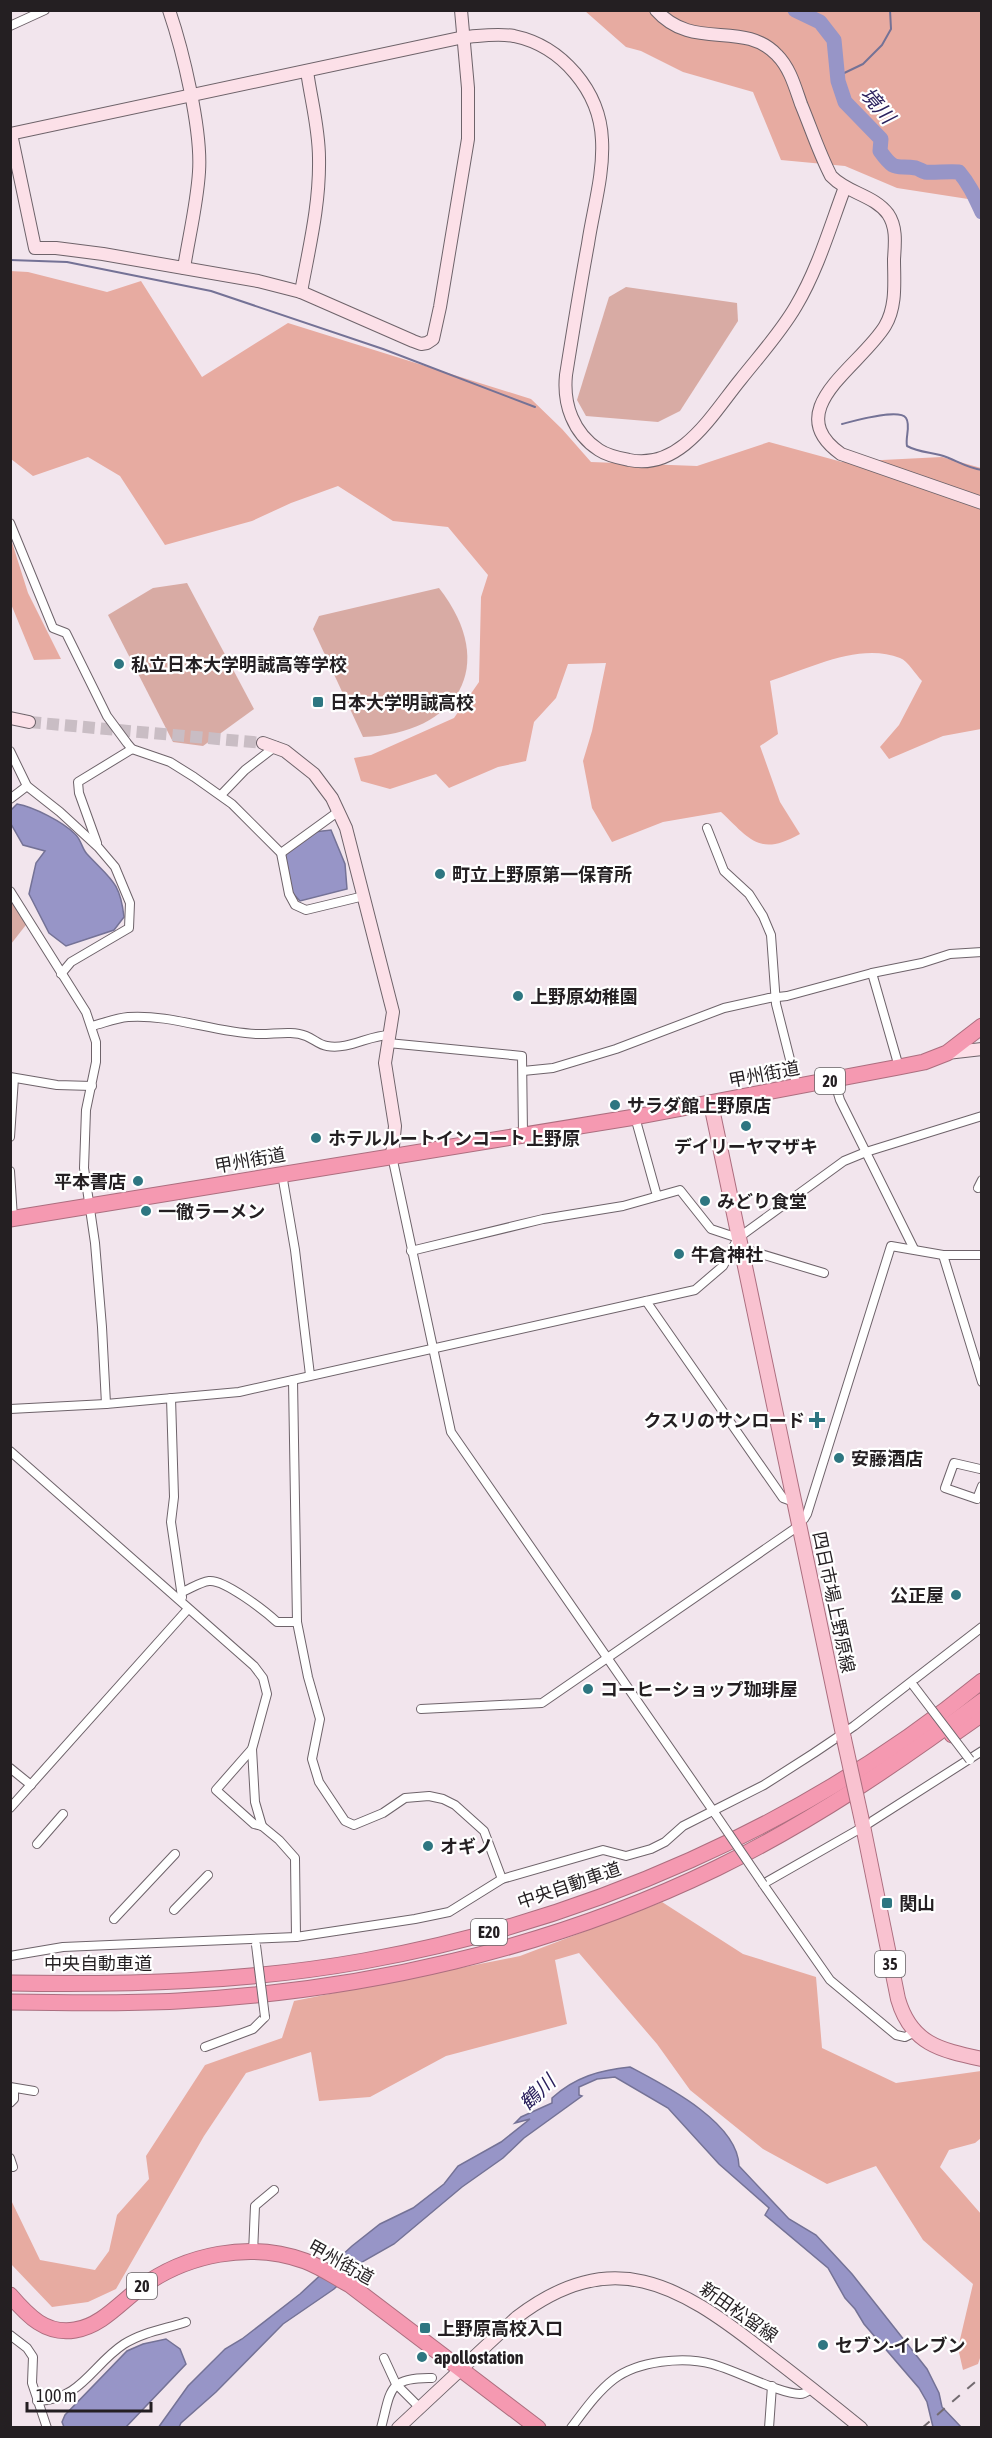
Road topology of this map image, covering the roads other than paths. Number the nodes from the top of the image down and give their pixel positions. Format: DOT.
graph roads {
  1 [pos="45,10"];
  2 [pos="169,10"];
  3 [pos="461,10"];
  4 [pos="657,10"];
  5 [pos="10,26"];
  6 [pos="464,37"];
  7 [pos="307,71"];
  8 [pos="190,95"];
  9 [pos="11,134"];
  10 [pos="845,187"];
  11 [pos="184,268"];
  12 [pos="301,292"];
  13 [pos="981,504"];
  14 [pos="10,523"];
  15 [pos="10,718"];
  16 [pos="29,722"];
  17 [pos="270,745"];
  18 [pos="132,749"];
  19 [pos="10,751"];
  20 [pos="27,786"];
  21 [pos="221,795"];
  22 [pos="10,799"];
  23 [pos="339,811"];
  24 [pos="707,828"];
  25 [pos="98,847"];
  26 [pos="280,853"];
  27 [pos="10,891"];
  28 [pos="364,896"];
  29 [pos="981,952"];
  30 [pos="872,973"];
  31 [pos="62,974"];
  32 [pos="775,997"];
  33 [pos="92,1026"];
  34 [pos="981,1026"];
  35 [pos="389,1039"];
  36 [pos="981,1049"];
  37 [pos="947,1053"];
  38 [pos="899,1067"];
  39 [pos="523,1071"];
  40 [pos="12,1078"];
  41 [pos="834,1080"];
  42 [pos="92,1086"];
  43 [pos="797,1087"];
  44 [pos="711,1104"];
  45 [pos="981,1116"];
  46 [pos="635,1117"];
  47 [pos="523,1134"];
  48 [pos="10,1137"];
  49 [pos="866,1152"];
  50 [pos="392,1156"];
  51 [pos="10,1171"];
  52 [pos="282,1174"];
  53 [pos="657,1196"];
  54 [pos="88,1208"];
  55 [pos="12,1219"];
  56 [pos="740,1243"];
  57 [pos="914,1249"];
  58 [pos="411,1251"];
  59 [pos="943,1255"];
  60 [pos="981,1255"];
  61 [pos="824,1273"];
  62 [pos="646,1301"];
  63 [pos="433,1348"];
  64 [pos="310,1376"];
  65 [pos="292,1380"];
  66 [pos="981,1382"];
  67 [pos="171,1398"];
  68 [pos="106,1404"];
  69 [pos="10,1409"];
  70 [pos="10,1451"];
  71 [pos="981,1469"];
  72 [pos="981,1486"];
  73 [pos="794,1502"];
  74 [pos="799,1523"];
  75 [pos="182,1592"];
  76 [pos="185,1607"];
  77 [pos="297,1622"];
  78 [pos="981,1627"];
  79 [pos="606,1659"];
  80 [pos="981,1672"];
  81 [pos="981,1681"];
  82 [pos="912,1683"];
  83 [pos="981,1701"];
  84 [pos="421,1709"];
  85 [pos="981,1714"];
  86 [pos="924,1725"];
  87 [pos="843,1736"];
  88 [pos="252,1749"];
  89 [pos="981,1751"];
  90 [pos="970,1760"];
  91 [pos="10,1768"];
  92 [pos="31,1785"];
  93 [pos="10,1808"];
  94 [pos="63,1814"];
  95 [pos="714,1814"];
  96 [pos="812,1817"];
  97 [pos="862,1824"];
  98 [pos="262,1826"];
  99 [pos="38,1844"];
  100 [pos="175,1854"];
  101 [pos="208,1875"];
  102 [pos="502,1880"];
  103 [pos="763,1884"];
  104 [pos="174,1910"];
  105 [pos="114,1919"];
  106 [pos="296,1937"];
  107 [pos="256,1942"];
  108 [pos="10,1956"];
  109 [pos="10,1983"];
  110 [pos="10,2002"];
  111 [pos="915,2032"];
  112 [pos="205,2047"];
  113 [pos="981,2052"];
  114 [pos="960,2054"];
  115 [pos="981,2059"];
  116 [pos="12,2088"];
  117 [pos="34,2091"];
  118 [pos="10,2103"];
  119 [pos="274,2190"];
  120 [pos="253,2253"];
  121 [pos="10,2295"];
  122 [pos="186,2322"];
  123 [pos="10,2335"];
  124 [pos="384,2358"];
  125 [pos="462,2369"];
  126 [pos="432,2378"];
  127 [pos="396,2384"];
  128 [pos="772,2386"];
  129 [pos="812,2388"];
  130 [pos="37,2401"];
  131 [pos="419,2407"];
  132 [pos="47,2427"];
  133 [pos="381,2427"];
  134 [pos="398,2427"];
  135 [pos="538,2427"];
  136 [pos="571,2427"];
  137 [pos="769,2427"];
  138 [pos="861,2427"];
  1 -- 5 [label="street"];
  2 -- 8 [label="street"];
  3 -- 6 [label="street"];
  4 -- 10 [label="street"];
  6 -- 7 [label="street"];
  6 -- 10 [label="street"];
  6 -- 12 [label="street"];
  7 -- 8 [label="street"];
  7 -- 12 [label="street"];
  8 -- 9 [label="street"];
  8 -- 11 [label="street"];
  9 -- 11 [label="street"];
  10 -- 13 [label="street"];
  11 -- 12 [label="street"];
  14 -- 18 [label="street"];
  15 -- 16 [label="street"];
  17 -- 21 [label="street"];
  17 -- 23 [label="street"];
  18 -- 21 [label="street"];
  18 -- 25 [label="street"];
  19 -- 20 [label="street"];
  20 -- 22 [label="street"];
  20 -- 25 [label="street"];
  21 -- 26 [label="street"];
  23 -- 26 [label="street"];
  23 -- 28 [label="street"];
  24 -- 32 [label="street"];
  25 -- 31 [label="street"];
  26 -- 28 [label="street"];
  27 -- 31 [label="street"];
  28 -- 35 [label="street"];
  29 -- 30 [label="street"];
  30 -- 32 [label="street"];
  30 -- 38 [label="street"];
  31 -- 33 [label="street"];
  32 -- 39 [label="street"];
  32 -- 43 [label="street"];
  33 -- 35 [label="street"];
  33 -- 42 [label="street"];
  34 -- 37 [label="highway, 甲州街道 / 20"];
  35 -- 39 [label="street"];
  35 -- 50 [label="street"];
  36 -- 37 [label="street"];
  37 -- 38 [label="highway, 甲州街道 / 20"];
  38 -- 41 [label="highway, 甲州街道 / 20"];
  39 -- 47 [label="street"];
  40 -- 42 [label="street"];
  40 -- 48 [label="street"];
  41 -- 43 [label="highway, 甲州街道 / 20"];
  41 -- 49 [label="street"];
  42 -- 54 [label="street"];
  43 -- 44 [label="highway, 甲州街道 / 20"];
  44 -- 46 [label="highway, 甲州街道 / 20"];
  44 -- 56 [label="main road, 四日市場上野原線 / 35"];
  45 -- 49 [label="street"];
  46 -- 47 [label="highway, 甲州街道 / 20"];
  46 -- 53 [label="street"];
  47 -- 50 [label="highway, 甲州街道 / 20"];
  49 -- 56 [label="street"];
  49 -- 57 [label="street"];
  50 -- 52 [label="highway, 甲州街道 / 20"];
  50 -- 58 [label="street"];
  51 -- 55 [label="street"];
  52 -- 54 [label="highway, 甲州街道 / 20"];
  52 -- 64 [label="street"];
  53 -- 56 [label="street"];
  53 -- 58 [label="street"];
  54 -- 55 [label="highway, 甲州街道 / 20"];
  54 -- 68 [label="street"];
  56 -- 61 [label="street"];
  56 -- 62 [label="street"];
  56 -- 73 [label="main road, 四日市場上野原線 / 35"];
  57 -- 59 [label="street"];
  57 -- 74 [label="street"];
  58 -- 63 [label="street"];
  59 -- 60 [label="street"];
  59 -- 66 [label="street"];
  62 -- 63 [label="street"];
  62 -- 73 [label="street"];
  63 -- 64 [label="street"];
  63 -- 79 [label="street"];
  64 -- 65 [label="street"];
  65 -- 67 [label="street"];
  65 -- 77 [label="street"];
  67 -- 68 [label="street"];
  67 -- 75 [label="street"];
  68 -- 69 [label="street"];
  70 -- 76 [label="street"];
  71 -- 72 [label="street"];
  73 -- 74 [label="main road, 四日市場上野原線 / 35"];
  74 -- 79 [label="street"];
  74 -- 87 [label="main road, 四日市場上野原線 / 35"];
  75 -- 76 [label="street"];
  75 -- 77 [label="street"];
  76 -- 88 [label="street"];
  76 -- 92 [label="street"];
  77 -- 102 [label="street"];
  78 -- 82 [label="street"];
  79 -- 84 [label="street"];
  79 -- 95 [label="street"];
  80 -- 86 [label="highway"];
  81 -- 86 [label="highway, 中央自動車道 / E20"];
  82 -- 87 [label="street"];
  82 -- 90 [label="street, bridge"];
  83 -- 96 [label="highway, E20"];
  85 -- 96 [label="highway"];
  86 -- 109 [label="highway, 中央自動車道 / E20"];
  87 -- 95 [label="street"];
  87 -- 97 [label="main road, 四日市場上野原線 / 35, bridge"];
  88 -- 98 [label="street"];
  88 -- 98 [label="street"];
  89 -- 90 [label="street"];
  90 -- 97 [label="street"];
  91 -- 92 [label="street"];
  92 -- 93 [label="street"];
  94 -- 99 [label="street"];
  95 -- 102 [label="street"];
  95 -- 103 [label="street, bridge"];
  96 -- 110 [label="highway, E20"];
  97 -- 103 [label="street"];
  97 -- 111 [label="main road, 四日市場上野原線 / 35"];
  98 -- 106 [label="street"];
  100 -- 105 [label="street"];
  101 -- 104 [label="street"];
  102 -- 106 [label="street"];
  103 -- 111 [label="street"];
  106 -- 107 [label="street"];
  107 -- 108 [label="street"];
  107 -- 112 [label="street, bridge"];
  111 -- 114 [label="main road, 四日市場上野原線 / 35"];
  113 -- 114 [label="street"];
  114 -- 115 [label="main road, 四日市場上野原線 / 35"];
  116 -- 117 [label="street"];
  116 -- 118 [label="street"];
  119 -- 120 [label="street"];
  120 -- 121 [label="highway, 甲州街道 / 20"];
  120 -- 125 [label="highway, 甲州街道 / 20"];
  122 -- 130 [label="street"];
  123 -- 130 [label="street"];
  124 -- 127 [label="street"];
  125 -- 129 [label="street, 新田松留線"];
  125 -- 131 [label="street, 新田松留線"];
  125 -- 135 [label="highway, 甲州街道 / 20"];
  126 -- 127 [label="street"];
  127 -- 131 [label="street"];
  127 -- 133 [label="street"];
  128 -- 129 [label="street"];
  128 -- 136 [label="street"];
  128 -- 137 [label="street"];
  129 -- 138 [label="street, 新田松留線"];
  130 -- 132 [label="street"];
  131 -- 134 [label="street, 新田松留線"];
}
